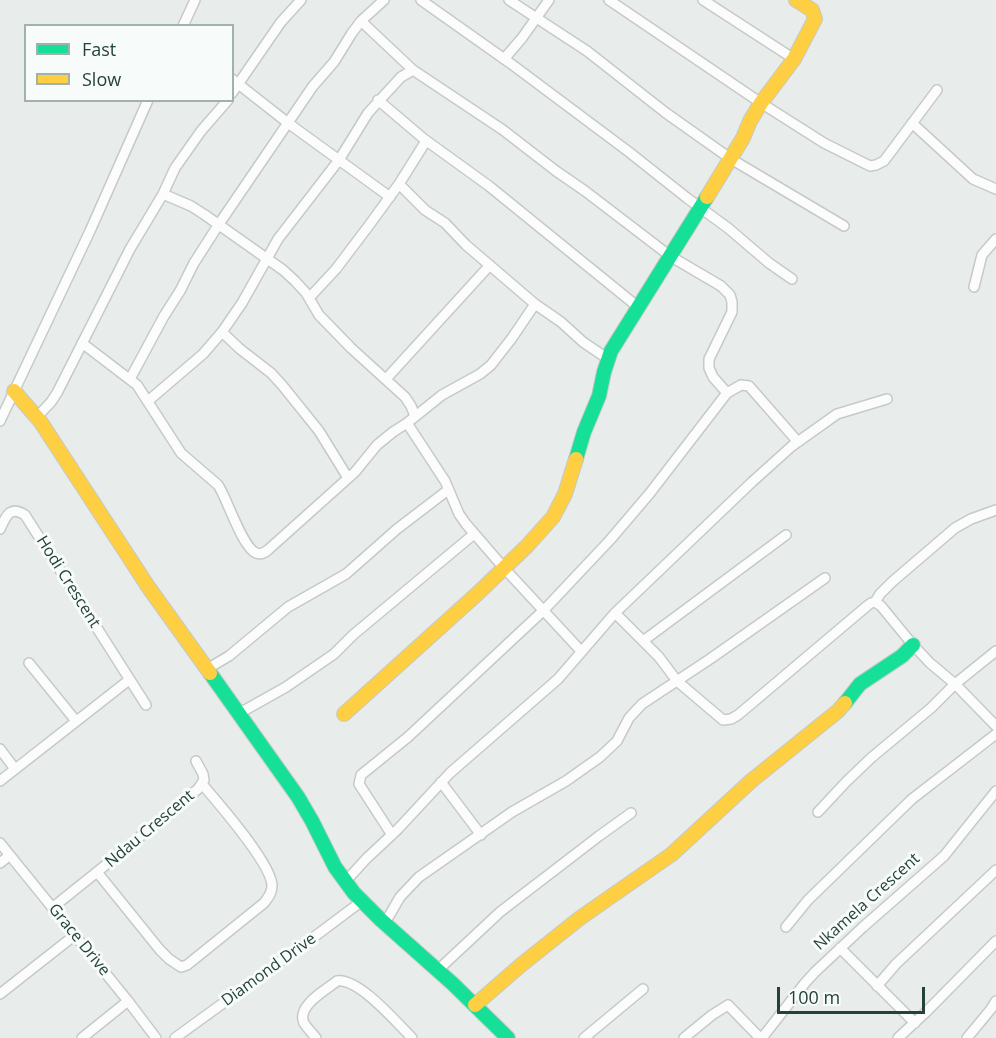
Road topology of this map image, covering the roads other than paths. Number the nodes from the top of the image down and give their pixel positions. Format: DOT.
graph roads {
  1 [pos="195,0"];
  2 [pos="301,0"];
  3 [pos="384,0"];
  4 [pos="421,0"];
  5 [pos="509,0"];
  6 [pos="549,0"];
  7 [pos="609,0"];
  8 [pos="703,0"];
  9 [pos="796,0"];
  10 [pos="536,18"];
  11 [pos="361,21"];
  12 [pos="184,24"];
  13 [pos="504,59"];
  14 [pos="794,59"];
  15 [pos="413,70"];
  16 [pos="236,81"];
  17 [pos="937,90"];
  18 [pos="378,100"];
  19 [pos="147,102"];
  20 [pos="226,102"];
  21 [pos="761,103"];
  22 [pos="288,123"];
  23 [pos="912,123"];
  24 [pos="426,141"];
  25 [pos="731,159"];
  26 [pos="339,160"];
  27 [pos="399,184"];
  28 [pos="996,189"];
  29 [pos="163,194"];
  30 [pos="390,197"];
  31 [pos="700,208"];
  32 [pos="219,224"];
  33 [pos="844,226"];
  34 [pos="996,239"];
  35 [pos="670,256"];
  36 [pos="267,258"];
  37 [pos="490,265"];
  38 [pos="792,279"];
  39 [pos="974,287"];
  40 [pos="309,298"];
  41 [pos="535,304"];
  42 [pos="638,307"];
  43 [pos="222,332"];
  44 [pos="82,343"];
  45 [pos="608,359"];
  46 [pos="130,379"];
  47 [pos="386,379"];
  48 [pos="14,391"];
  49 [pos="727,393"];
  50 [pos="887,399"];
  51 [pos="148,401"];
  52 [pos="3,407"];
  53 [pos="415,416"];
  54 [pos="38,417"];
  55 [pos="0,421"];
  56 [pos="407,423"];
  57 [pos="798,442"];
  58 [pos="348,478"];
  59 [pos="448,490"];
  60 [pos="996,510"];
  61 [pos="0,529"];
  62 [pos="474,534"];
  63 [pos="786,535"];
  64 [pos="504,568"];
  65 [pos="825,578"];
  66 [pos="875,602"];
  67 [pos="544,609"];
  68 [pos="615,613"];
  69 [pos="643,641"];
  70 [pos="913,645"];
  71 [pos="581,651"];
  72 [pos="996,651"];
  73 [pos="29,663"];
  74 [pos="207,669"];
  75 [pos="129,680"];
  76 [pos="677,681"];
  77 [pos="955,684"];
  78 [pos="146,705"];
  79 [pos="238,714"];
  80 [pos="344,714"];
  81 [pos="76,721"];
  82 [pos="996,726"];
  83 [pos="996,734"];
  84 [pos="0,749"];
  85 [pos="196,761"];
  86 [pos="15,769"];
  87 [pos="0,781"];
  88 [pos="441,782"];
  89 [pos="202,784"];
  90 [pos="996,792"];
  91 [pos="818,812"];
  92 [pos="632,813"];
  93 [pos="392,835"];
  94 [pos="480,835"];
  95 [pos="0,843"];
  96 [pos="10,855"];
  97 [pos="0,863"];
  98 [pos="996,870"];
  99 [pos="98,872"];
  100 [pos="345,882"];
  101 [pos="362,901"];
  102 [pos="52,908"];
  103 [pos="383,922"];
  104 [pos="786,927"];
  105 [pos="75,935"];
  106 [pos="996,941"];
  107 [pos="840,948"];
  108 [pos="438,970"];
  109 [pos="877,986"];
  110 [pos="643,989"];
  111 [pos="0,994"];
  112 [pos="128,1001"];
  113 [pos="996,1001"];
  114 [pos="475,1005"];
  115 [pos="915,1023"];
  116 [pos="974,1030"];
  117 [pos="82,1038"];
  118 [pos="156,1038"];
  119 [pos="175,1038"];
  120 [pos="316,1038"];
  121 [pos="410,1038"];
  122 [pos="508,1038"];
  123 [pos="584,1038"];
  124 [pos="684,1038"];
  125 [pos="761,1038"];
  126 [pos="898,1038"];
  127 [pos="967,1038"];
  128 [pos="983,1038"];
  1 -- 12 [label="street"];
  2 -- 16 [label="street"];
  3 -- 11 [label="street"];
  4 -- 13 [label="street"];
  5 -- 10 [label="street"];
  6 -- 10 [label="street"];
  7 -- 21 [label="street"];
  8 -- 14 [label="street"];
  9 -- 14 [label="street"];
  10 -- 13 [label="street"];
  10 -- 25 [label="street"];
  11 -- 15 [label="street"];
  11 -- 22 [label="street"];
  13 -- 31 [label="street"];
  14 -- 21 [label="street"];
  15 -- 18 [label="street"];
  15 -- 35 [label="street"];
  16 -- 22 [label="street"];
  17 -- 23 [label="street"];
  18 -- 24 [label="street"];
  18 -- 26 [label="street"];
  19 -- 48 [label="street"];
  20 -- 29 [label="street"];
  21 -- 23 [label="street"];
  21 -- 25 [label="street"];
  22 -- 26 [label="street"];
  22 -- 32 [label="street"];
  23 -- 28 [label="street"];
  24 -- 27 [label="street"];
  24 -- 42 [label="street"];
  25 -- 31 [label="street"];
  25 -- 33 [label="street"];
  26 -- 30 [label="street"];
  26 -- 36 [label="street"];
  27 -- 30 [label="street"];
  27 -- 37 [label="street"];
  29 -- 32 [label="street"];
  29 -- 44 [label="street"];
  30 -- 40 [label="street"];
  31 -- 35 [label="street"];
  31 -- 38 [label="street"];
  32 -- 36 [label="street"];
  32 -- 46 [label="street"];
  34 -- 39 [label="street"];
  35 -- 42 [label="street"];
  35 -- 49 [label="street"];
  36 -- 40 [label="street"];
  36 -- 43 [label="street"];
  37 -- 41 [label="street"];
  37 -- 47 [label="street"];
  40 -- 47 [label="street"];
  41 -- 45 [label="street"];
  41 -- 53 [label="street"];
  42 -- 45 [label="street"];
  43 -- 51 [label="street"];
  43 -- 58 [label="street"];
  44 -- 46 [label="street"];
  44 -- 54 [label="street"];
  45 -- 64 [label="street"];
  46 -- 51 [label="street"];
  47 -- 53 [label="street"];
  48 -- 52 [label="street"];
  48 -- 54 [label="street"];
  49 -- 57 [label="street"];
  49 -- 67 [label="street"];
  50 -- 57 [label="street"];
  51 -- 58 [label="street"];
  52 -- 55 [label="street"];
  53 -- 56 [label="street"];
  54 -- 74 [label="street"];
  56 -- 58 [label="street"];
  56 -- 59 [label="street"];
  57 -- 68 [label="street"];
  59 -- 62 [label="street"];
  59 -- 74 [label="street"];
  60 -- 66 [label="street"];
  61 -- 75 [label="street, Hodi Crescent"];
  62 -- 64 [label="street"];
  62 -- 79 [label="street"];
  63 -- 69 [label="street"];
  64 -- 67 [label="street"];
  64 -- 80 [label="street"];
  65 -- 76 [label="street"];
  66 -- 70 [label="street"];
  66 -- 76 [label="street"];
  67 -- 71 [label="street"];
  67 -- 93 [label="street"];
  68 -- 69 [label="street"];
  68 -- 71 [label="street"];
  69 -- 76 [label="street"];
  70 -- 77 [label="street"];
  70 -- 114 [label="street"];
  71 -- 88 [label="street"];
  72 -- 77 [label="street"];
  73 -- 81 [label="street"];
  74 -- 79 [label="street"];
  75 -- 78 [label="street, Hodi Crescent"];
  75 -- 81 [label="street"];
  76 -- 94 [label="street"];
  77 -- 82 [label="street"];
  77 -- 91 [label="street"];
  79 -- 100 [label="street"];
  81 -- 86 [label="street"];
  83 -- 104 [label="street"];
  84 -- 86 [label="street"];
  85 -- 89 [label="street, Ndau Crescent"];
  86 -- 87 [label="street"];
  88 -- 93 [label="street"];
  88 -- 94 [label="street"];
  89 -- 99 [label="street, Ndau Crescent"];
  89 -- 99 [label="street, Ndau Crescent"];
  90 -- 107 [label="street, Nkamela Crescent"];
  92 -- 108 [label="street"];
  93 -- 100 [label="street"];
  94 -- 103 [label="street"];
  95 -- 96 [label="street, Grace Drive"];
  96 -- 97 [label="street"];
  96 -- 102 [label="street, Grace Drive"];
  98 -- 109 [label="street"];
  99 -- 102 [label="street, Ndau Crescent"];
  100 -- 101 [label="street"];
  101 -- 103 [label="street"];
  101 -- 119 [label="street, Diamond Drive"];
  102 -- 105 [label="street, Grace Drive"];
  103 -- 108 [label="street"];
  105 -- 111 [label="street"];
  105 -- 112 [label="street, Grace Drive"];
  106 -- 115 [label="street"];
  107 -- 109 [label="street"];
  107 -- 125 [label="street, Nkamela Crescent"];
  108 -- 114 [label="street"];
  109 -- 115 [label="street"];
  110 -- 123 [label="street"];
  112 -- 117 [label="street"];
  112 -- 118 [label="street, Grace Drive"];
  113 -- 116 [label="street"];
  114 -- 122 [label="street"];
  115 -- 126 [label="street"];
  116 -- 127 [label="street"];
  116 -- 128 [label="street"];
  120 -- 121 [label="street"];
  124 -- 125 [label="street, Nkamela Crescent"];
}
